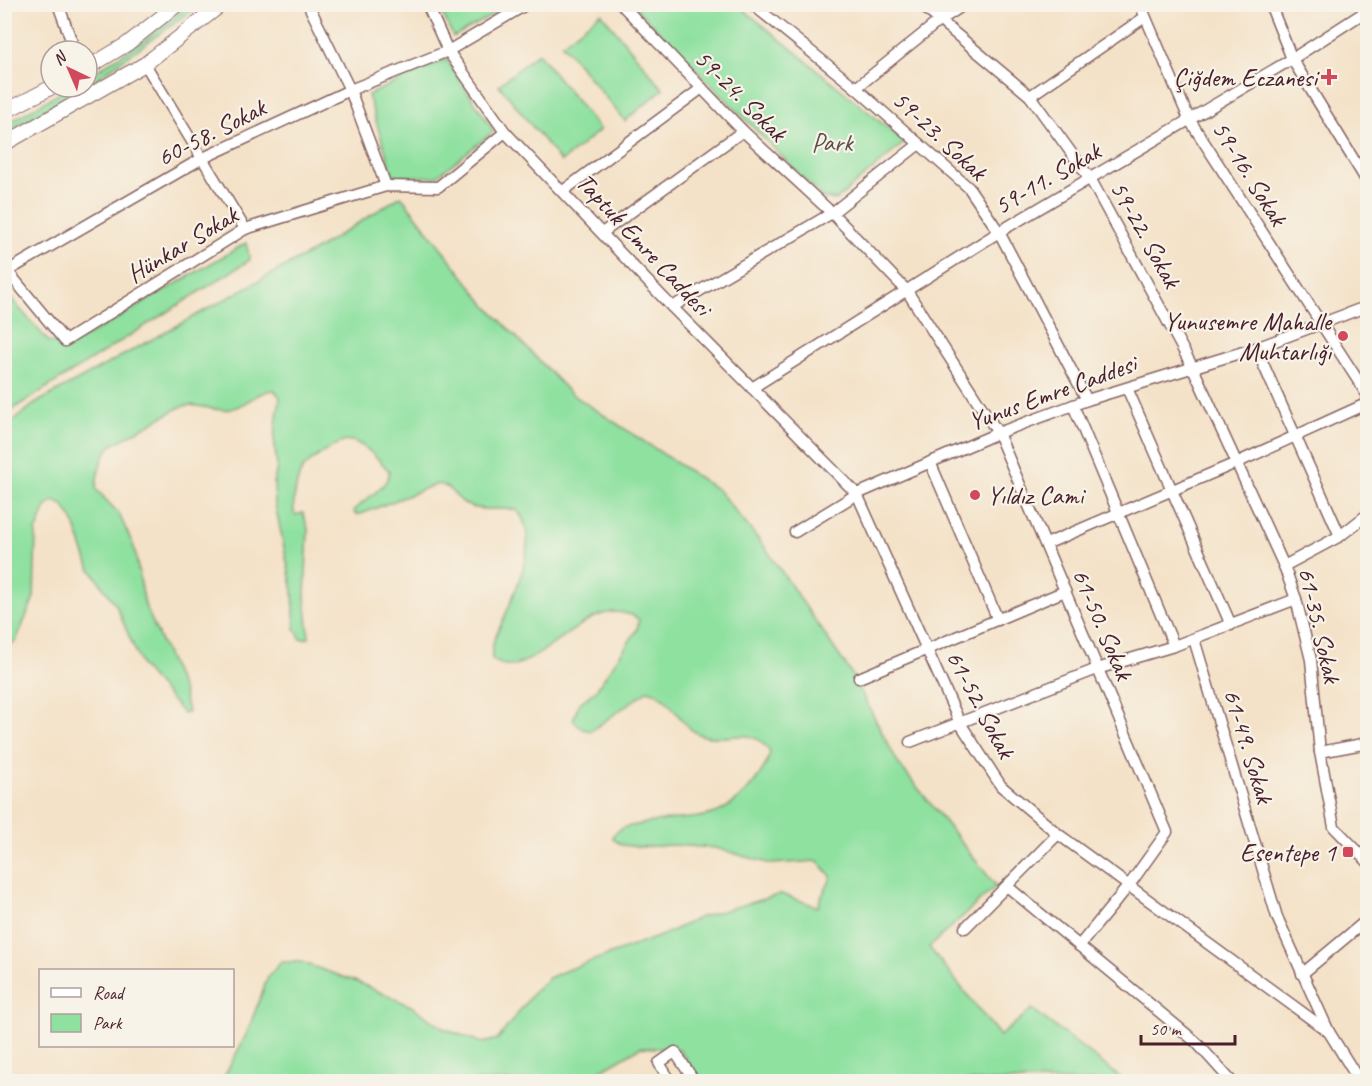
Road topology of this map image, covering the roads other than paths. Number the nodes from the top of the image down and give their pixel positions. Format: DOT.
graph roads {
  1 [pos="58,4"];
  2 [pos="178,4"];
  3 [pos="222,4"];
  4 [pos="309,4"];
  5 [pos="427,4"];
  6 [pos="621,4"];
  7 [pos="752,4"];
  8 [pos="920,4"];
  9 [pos="965,4"];
  10 [pos="1140,4"];
  11 [pos="1270,4"];
  12 [pos="519,6"];
  13 [pos="1368,10"];
  14 [pos="1145,17"];
  15 [pos="939,21"];
  16 [pos="71,39"];
  17 [pos="448,51"];
  18 [pos="1292,59"];
  19 [pos="99,61"];
  20 [pos="145,64"];
  21 [pos="702,88"];
  22 [pos="856,88"];
  23 [pos="350,90"];
  24 [pos="39,94"];
  25 [pos="1030,96"];
  26 [pos="4,112"];
  27 [pos="1190,119"];
  28 [pos="743,131"];
  29 [pos="505,132"];
  30 [pos="4,144"];
  31 [pos="919,144"];
  32 [pos="201,159"];
  33 [pos="1091,180"];
  34 [pos="1368,183"];
  35 [pos="386,186"];
  36 [pos="563,190"];
  37 [pos="832,213"];
  38 [pos="245,229"];
  39 [pos="999,232"];
  40 [pos="603,233"];
  41 [pos="6,273"];
  42 [pos="907,291"];
  43 [pos="1368,306"];
  44 [pos="672,307"];
  45 [pos="1320,325"];
  46 [pos="1256,348"];
  47 [pos="1193,368"];
  48 [pos="752,388"];
  49 [pos="1127,388"];
  50 [pos="1368,396"];
  51 [pos="1087,400"];
  52 [pos="1368,403"];
  53 [pos="1073,405"];
  54 [pos="998,433"];
  55 [pos="1294,436"];
  56 [pos="930,462"];
  57 [pos="1236,463"];
  58 [pos="1171,489"];
  59 [pos="857,494"];
  60 [pos="1119,512"];
  61 [pos="1368,514"];
  62 [pos="795,532"];
  63 [pos="1340,536"];
  64 [pos="1046,544"];
  65 [pos="1284,566"];
  66 [pos="1065,591"];
  67 [pos="1296,599"];
  68 [pos="998,620"];
  69 [pos="1231,625"];
  70 [pos="1194,639"];
  71 [pos="1174,646"];
  72 [pos="927,650"];
  73 [pos="1098,669"];
  74 [pos="859,678"];
  75 [pos="960,723"];
  76 [pos="910,742"];
  77 [pos="1368,743"];
  78 [pos="1320,752"];
  79 [pos="1058,834"];
  80 [pos="1368,862"];
  81 [pos="1130,884"];
  82 [pos="1008,887"];
  83 [pos="1368,918"];
  84 [pos="965,928"];
  85 [pos="1079,946"];
  86 [pos="1302,974"];
  87 [pos="1329,1032"];
  88 [pos="671,1082"];
  89 [pos="695,1082"];
  90 [pos="1232,1082"];
  91 [pos="1360,1082"];
  1 -- 16 [label="street"];
  2 -- 19 [label="street"];
  3 -- 20 [label="street"];
  4 -- 23 [label="street"];
  5 -- 17 [label="street, Taptuk Emre Caddesi"];
  6 -- 21 [label="street, 59-24. Sokak"];
  7 -- 22 [label="street, 59-23. Sokak"];
  8 -- 15 [label="street, 59-22. Sokak"];
  9 -- 15 [label="street"];
  10 -- 14 [label="street, 59-16. Sokak"];
  11 -- 18 [label="street"];
  12 -- 17 [label="street, 60-58. Sokak"];
  13 -- 18 [label="street, 59-11. Sokak"];
  14 -- 25 [label="street"];
  14 -- 27 [label="street, 59-16. Sokak"];
  15 -- 22 [label="street"];
  15 -- 25 [label="street, 59-22. Sokak"];
  17 -- 23 [label="street, 60-58. Sokak"];
  17 -- 29 [label="street, Taptuk Emre Caddesi"];
  18 -- 27 [label="street, 59-11. Sokak"];
  18 -- 34 [label="street"];
  20 -- 30 [label="street"];
  20 -- 32 [label="street"];
  21 -- 28 [label="street, 59-24. Sokak"];
  21 -- 36 [label="street"];
  22 -- 31 [label="street, 59-23. Sokak"];
  23 -- 32 [label="street, 60-58. Sokak"];
  23 -- 35 [label="street"];
  24 -- 26 [label="street"];
  25 -- 33 [label="street, 59-22. Sokak"];
  27 -- 33 [label="street, 59-11. Sokak"];
  27 -- 45 [label="street, 59-16. Sokak"];
  28 -- 37 [label="street, 59-24. Sokak"];
  28 -- 40 [label="street"];
  29 -- 35 [label="street, Hünkar Sokak"];
  29 -- 36 [label="street, Taptuk Emre Caddesi"];
  31 -- 37 [label="street"];
  31 -- 39 [label="street, 59-23. Sokak"];
  32 -- 38 [label="street"];
  32 -- 41 [label="street, 60-58. Sokak"];
  33 -- 39 [label="street, 59-11. Sokak"];
  33 -- 47 [label="street, 59-22. Sokak"];
  35 -- 38 [label="street, Hünkar Sokak"];
  36 -- 40 [label="street, Taptuk Emre Caddesi"];
  37 -- 42 [label="street, 59-24. Sokak"];
  37 -- 44 [label="street"];
  38 -- 41 [label="street, Hünkar Sokak"];
  39 -- 42 [label="street, 59-11. Sokak"];
  39 -- 51 [label="street, 59-23. Sokak"];
  40 -- 44 [label="street, Taptuk Emre Caddesi"];
  42 -- 48 [label="street, 59-11. Sokak"];
  42 -- 54 [label="street"];
  43 -- 45 [label="street, Yunus Emre Caddesi"];
  44 -- 48 [label="street, Taptuk Emre Caddesi"];
  45 -- 46 [label="street, Yunus Emre Caddesi"];
  45 -- 50 [label="street, 59-16. Sokak"];
  46 -- 47 [label="street, Yunus Emre Caddesi"];
  46 -- 55 [label="street"];
  47 -- 49 [label="street, Yunus Emre Caddesi"];
  47 -- 57 [label="street, 61-35. Sokak"];
  48 -- 59 [label="street, Taptuk Emre Caddesi"];
  49 -- 51 [label="street, Yunus Emre Caddesi"];
  49 -- 58 [label="street"];
  51 -- 53 [label="street, Yunus Emre Caddesi"];
  52 -- 55 [label="street"];
  53 -- 54 [label="street, Yunus Emre Caddesi"];
  53 -- 60 [label="street"];
  54 -- 56 [label="street, Yunus Emre Caddesi"];
  54 -- 64 [label="street, 61-50. Sokak"];
  55 -- 57 [label="street"];
  55 -- 63 [label="street"];
  56 -- 59 [label="street, Yunus Emre Caddesi"];
  56 -- 68 [label="street"];
  57 -- 58 [label="street"];
  57 -- 65 [label="street, 61-35. Sokak"];
  58 -- 60 [label="street"];
  58 -- 69 [label="street"];
  59 -- 62 [label="street, Yunus Emre Caddesi"];
  59 -- 72 [label="street, 61-52. Sokak"];
  60 -- 64 [label="street"];
  60 -- 71 [label="street"];
  61 -- 63 [label="street"];
  63 -- 65 [label="street"];
  64 -- 66 [label="street, 61-50. Sokak"];
  65 -- 67 [label="street, 61-35. Sokak"];
  66 -- 68 [label="street"];
  66 -- 73 [label="street, 61-50. Sokak"];
  67 -- 69 [label="street"];
  67 -- 78 [label="street, 61-35. Sokak"];
  68 -- 72 [label="street"];
  69 -- 70 [label="street"];
  70 -- 71 [label="street"];
  70 -- 86 [label="street, 61-49. Sokak"];
  71 -- 73 [label="street"];
  72 -- 74 [label="street"];
  72 -- 75 [label="street, 61-52. Sokak"];
  73 -- 75 [label="street"];
  73 -- 81 [label="street, 61-50. Sokak"];
  75 -- 76 [label="street"];
  75 -- 79 [label="street, 61-52. Sokak"];
  77 -- 78 [label="street"];
  78 -- 80 [label="street, 61-35. Sokak"];
  79 -- 81 [label="street, 61-52. Sokak"];
  79 -- 82 [label="street"];
  81 -- 85 [label="street"];
  81 -- 87 [label="street, 61-52. Sokak"];
  82 -- 84 [label="street"];
  82 -- 85 [label="street"];
  83 -- 86 [label="street"];
  85 -- 90 [label="street"];
  86 -- 87 [label="street, 61-49. Sokak"];
  87 -- 91 [label="street"];
  88 -- 89 [label="street"];
}
